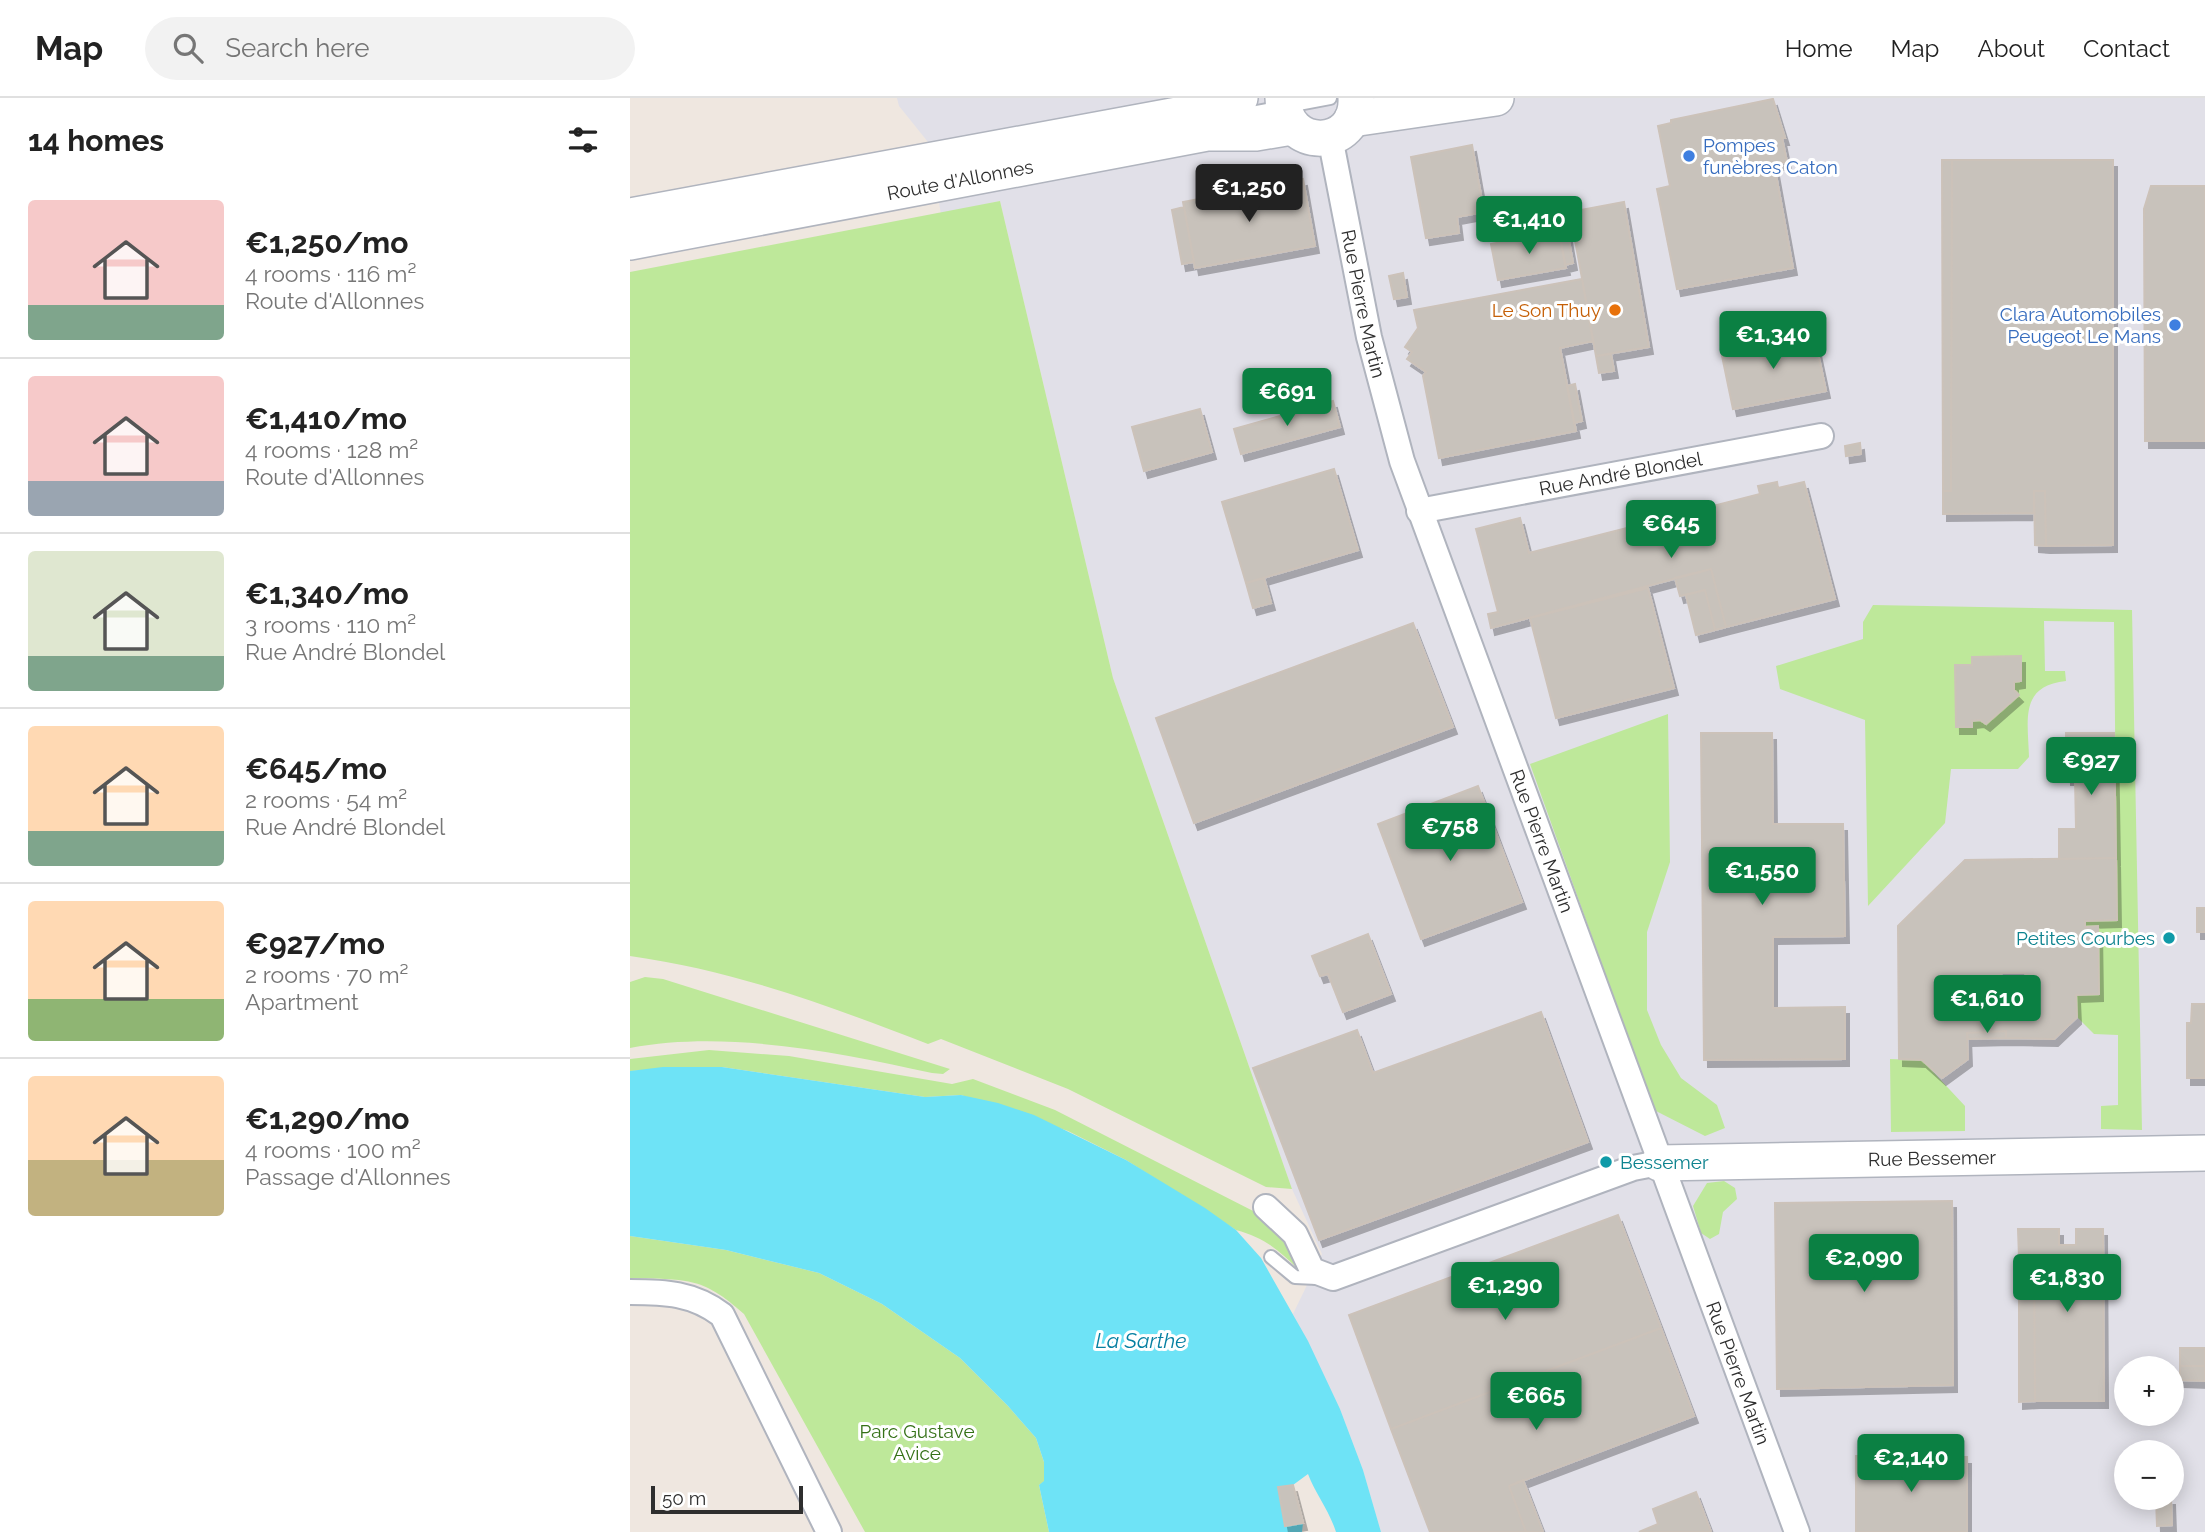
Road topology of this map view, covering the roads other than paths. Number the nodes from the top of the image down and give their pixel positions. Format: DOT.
graph roads {
  1 [pos="1240,98"];
  2 [pos="1496,98"];
  3 [pos="1286,110"];
  4 [pos="1342,113"];
  5 [pos="630,216"];
  6 [pos="630,228"];
  7 [pos="630,242"];
  8 [pos="1821,436"];
  9 [pos="1419,511"];
  10 [pos="2205,1153"];
  11 [pos="1659,1163"];
  12 [pos="1266,1206"];
  13 [pos="1271,1257"];
  14 [pos="1320,1276"];
  15 [pos="630,1292"];
  16 [pos="829,1532"];
  17 [pos="1797,1532"];
  1 -- 5 [label="main road, Route d'Allonnes"];
  2 -- 4 [label="main road, Route d'Allonnes"];
  3 -- 4 [label="main road, Route d'Allonnes"];
  3 -- 6 [label="lane"];
  3 -- 7 [label="main road, Route d'Allonnes"];
  4 -- 9 [label="street, Rue Pierre Martin"];
  8 -- 9 [label="street, Rue André Blondel"];
  9 -- 11 [label="street, Rue Pierre Martin"];
  10 -- 11 [label="main road, Rue Bessemer"];
  11 -- 14 [label="street"];
  11 -- 17 [label="street, Rue Pierre Martin"];
  12 -- 14 [label="street"];
  13 -- 14 [label="lane"];
  15 -- 16 [label="street"];
}
